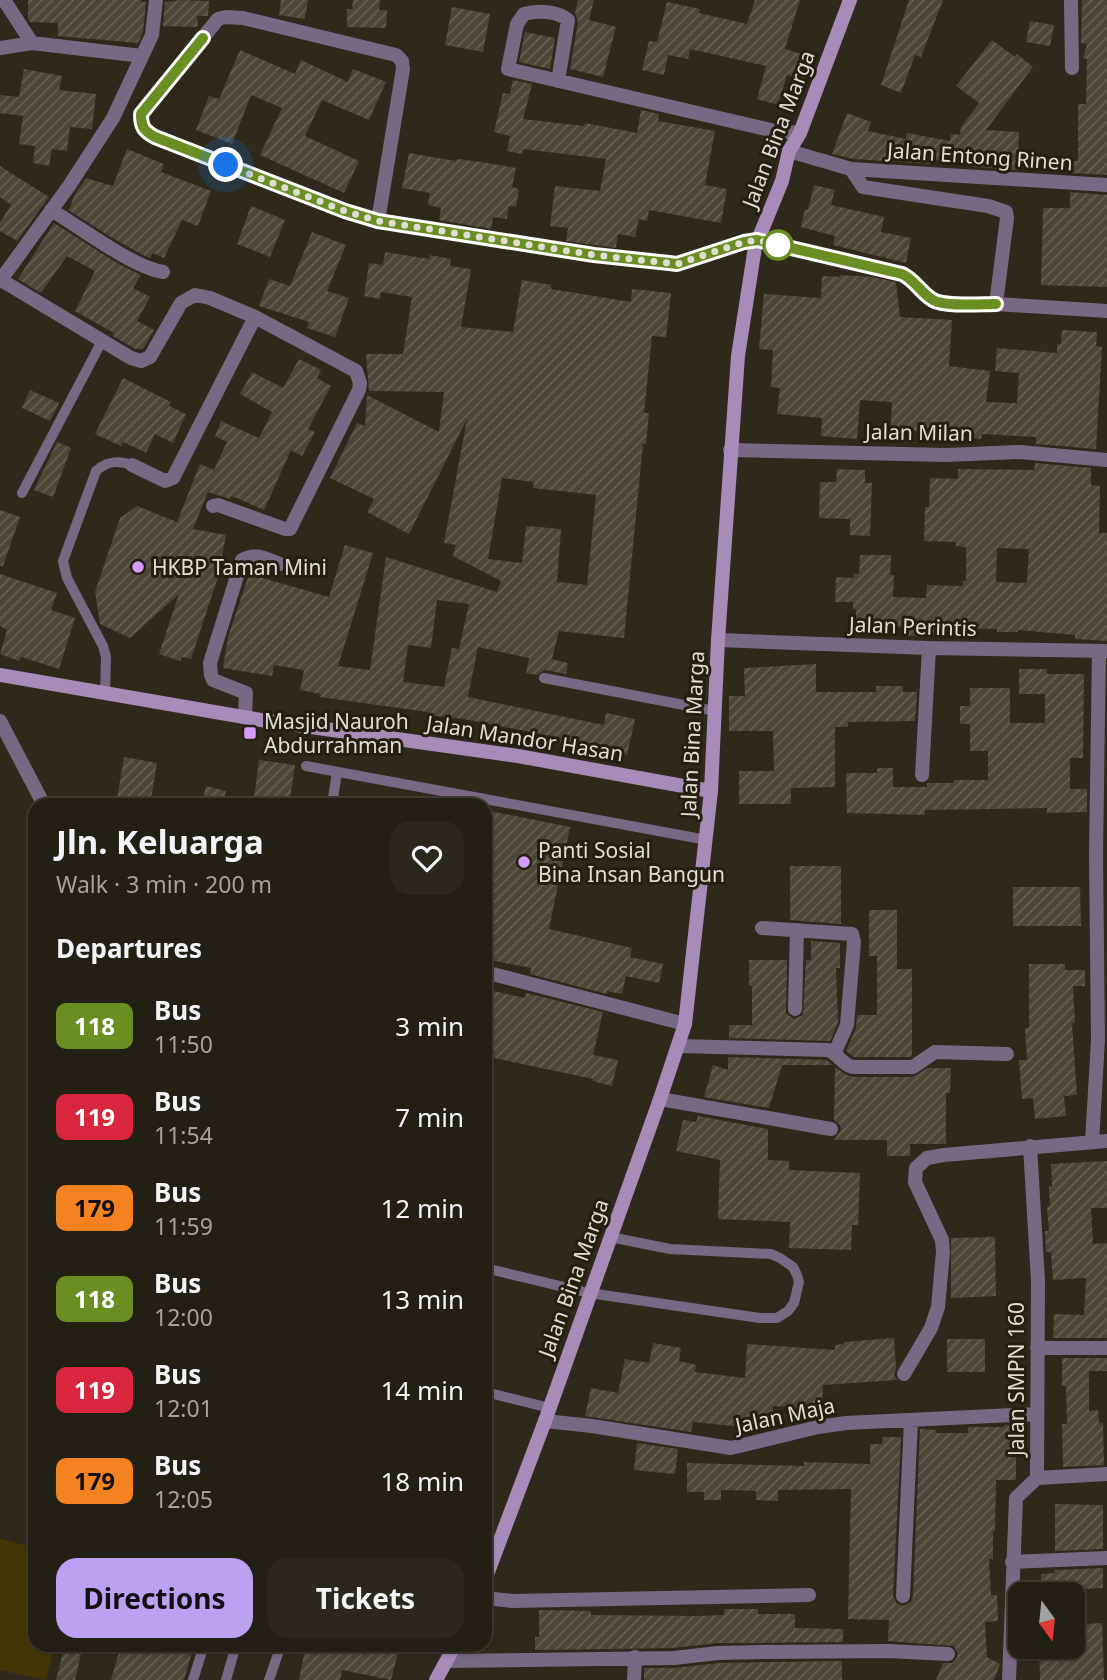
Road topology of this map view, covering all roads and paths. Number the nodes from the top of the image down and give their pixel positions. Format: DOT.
graph roads {
  1 [pos="4,0"];
  2 [pos="156,0"];
  3 [pos="850,0"];
  4 [pos="1071,0"];
  5 [pos="32,43"];
  6 [pos="0,48"];
  7 [pos="142,56"];
  8 [pos="1072,68"];
  9 [pos="558,81"];
  10 [pos="800,133"];
  11 [pos="789,151"];
  12 [pos="851,169"];
  13 [pos="1107,185"];
  14 [pos="51,210"];
  15 [pos="378,221"];
  16 [pos="757,240"];
  17 [pos="163,272"];
  18 [pos="0,281"];
  19 [pos="996,304"];
  20 [pos="1107,311"];
  21 [pos="255,317"];
  22 [pos="102,341"];
  23 [pos="730,450"];
  24 [pos="1107,460"];
  25 [pos="132,465"];
  26 [pos="22,493"];
  27 [pos="213,506"];
  28 [pos="280,564"];
  29 [pos="718,640"];
  30 [pos="929,648"];
  31 [pos="1103,651"];
  32 [pos="0,675"];
  33 [pos="544,678"];
  34 [pos="105,693"];
  35 [pos="715,711"];
  36 [pos="245,717"];
  37 [pos="0,721"];
  38 [pos="306,766"];
  39 [pos="337,772"];
  40 [pos="922,775"];
  41 [pos="711,791"];
  42 [pos="40,798"];
  43 [pos="333,798"];
  44 [pos="478,798"];
  45 [pos="492,800"];
  46 [pos="707,840"];
  47 [pos="762,928"];
  48 [pos="797,930"];
  49 [pos="492,974"];
  50 [pos="795,1009"];
  51 [pos="685,1024"];
  52 [pos="679,1046"];
  53 [pos="835,1052"];
  54 [pos="1007,1054"];
  55 [pos="660,1100"];
  56 [pos="831,1129"];
  57 [pos="1100,1142"];
  58 [pos="1030,1146"];
  59 [pos="610,1237"];
  60 [pos="492,1270"];
  61 [pos="589,1293"];
  62 [pos="1037,1348"];
  63 [pos="1107,1348"];
  64 [pos="904,1374"];
  65 [pos="492,1395"];
  66 [pos="1036,1414"];
  67 [pos="547,1415"];
  68 [pos="911,1420"];
  69 [pos="1107,1474"];
  70 [pos="1037,1478"];
  71 [pos="1107,1558"];
  72 [pos="492,1561"];
  73 [pos="1012,1562"];
  74 [pos="809,1595"];
  75 [pos="903,1596"];
  76 [pos="492,1599"];
  77 [pos="202,1652"];
  78 [pos="234,1652"];
  79 [pos="279,1652"];
  80 [pos="452,1652"];
  81 [pos="948,1654"];
  82 [pos="635,1657"];
  83 [pos="447,1661"];
  84 [pos="194,1680"];
  85 [pos="226,1680"];
  86 [pos="269,1680"];
  87 [pos="436,1680"];
  88 [pos="634,1680"];
  89 [pos="1009,1680"];
  1 -- 5 [label="street"];
  2 -- 7 [label="street"];
  3 -- 10 [label="street, Jalan Bina Marga"];
  4 -- 8 [label="street"];
  5 -- 6 [label="street"];
  5 -- 7 [label="street"];
  7 -- 14 [label="street"];
  9 -- 9 [label="street"];
  9 -- 10 [label="street"];
  10 -- 11 [label="street, Jalan Bina Marga"];
  11 -- 12 [label="street, Jalan Entong Rinen"];
  11 -- 16 [label="street, Jalan Bina Marga"];
  12 -- 13 [label="street, Jalan Entong Rinen"];
  12 -- 19 [label="street, Jalan Entong Rinen"];
  14 -- 17 [label="street"];
  14 -- 18 [label="street"];
  15 -- 15 [label="street"];
  15 -- 16 [label="street"];
  16 -- 19 [label="street"];
  16 -- 23 [label="street, Jalan Bina Marga"];
  18 -- 22 [label="street"];
  19 -- 20 [label="street"];
  21 -- 22 [label="street"];
  21 -- 25 [label="street"];
  21 -- 27 [label="street"];
  22 -- 26 [label="lane"];
  23 -- 24 [label="street, Jalan Milan"];
  23 -- 29 [label="street, Jalan Bina Marga"];
  25 -- 34 [label="lane"];
  28 -- 36 [label="street"];
  29 -- 30 [label="street, Jalan Perintis"];
  29 -- 35 [label="street, Jalan Bina Marga"];
  30 -- 31 [label="street, Jalan Perintis"];
  30 -- 40 [label="street"];
  31 -- 57 [label="street"];
  32 -- 34 [label="street, Jalan Mandor Hasan"];
  33 -- 35 [label="lane"];
  34 -- 36 [label="street, Jalan Mandor Hasan"];
  35 -- 41 [label="street, Jalan Bina Marga"];
  36 -- 41 [label="street, Jalan Mandor Hasan"];
  37 -- 42 [label="street"];
  38 -- 39 [label="lane"];
  39 -- 43 [label="lane"];
  39 -- 44 [label="lane"];
  41 -- 46 [label="street, Jalan Bina Marga"];
  45 -- 46 [label="lane"];
  46 -- 51 [label="street, Jalan Bina Marga"];
  47 -- 48 [label="street"];
  48 -- 50 [label="street"];
  48 -- 53 [label="street"];
  49 -- 51 [label="street"];
  51 -- 52 [label="street, Jalan Bina Marga"];
  52 -- 53 [label="street"];
  52 -- 55 [label="street, Jalan Bina Marga"];
  53 -- 54 [label="street"];
  55 -- 56 [label="street"];
  55 -- 59 [label="street, Jalan Bina Marga"];
  57 -- 58 [label="street"];
  58 -- 62 [label="street, Jalan SMPN 160"];
  58 -- 64 [label="street"];
  59 -- 61 [label="street, Jalan Bina Marga"];
  59 -- 61 [label="lane"];
  60 -- 61 [label="lane"];
  61 -- 67 [label="street, Jalan Bina Marga"];
  62 -- 63 [label="street"];
  62 -- 66 [label="street, Jalan SMPN 160"];
  65 -- 67 [label="lane"];
  66 -- 68 [label="street, Jalan Maja"];
  66 -- 70 [label="street, Jalan SMPN 160"];
  67 -- 68 [label="street, Jalan Maja"];
  67 -- 72 [label="street, Jalan Bina Marga"];
  68 -- 75 [label="street"];
  69 -- 70 [label="street"];
  70 -- 73 [label="street, Jalan SMPN 160"];
  71 -- 73 [label="street"];
  73 -- 89 [label="street, Jalan SMPN 160"];
  74 -- 76 [label="street"];
  77 -- 84 [label="lane"];
  78 -- 85 [label="lane"];
  79 -- 86 [label="lane"];
  80 -- 83 [label="street"];
  81 -- 82 [label="street"];
  82 -- 83 [label="street"];
  82 -- 88 [label="street"];
  83 -- 87 [label="street"];
}
